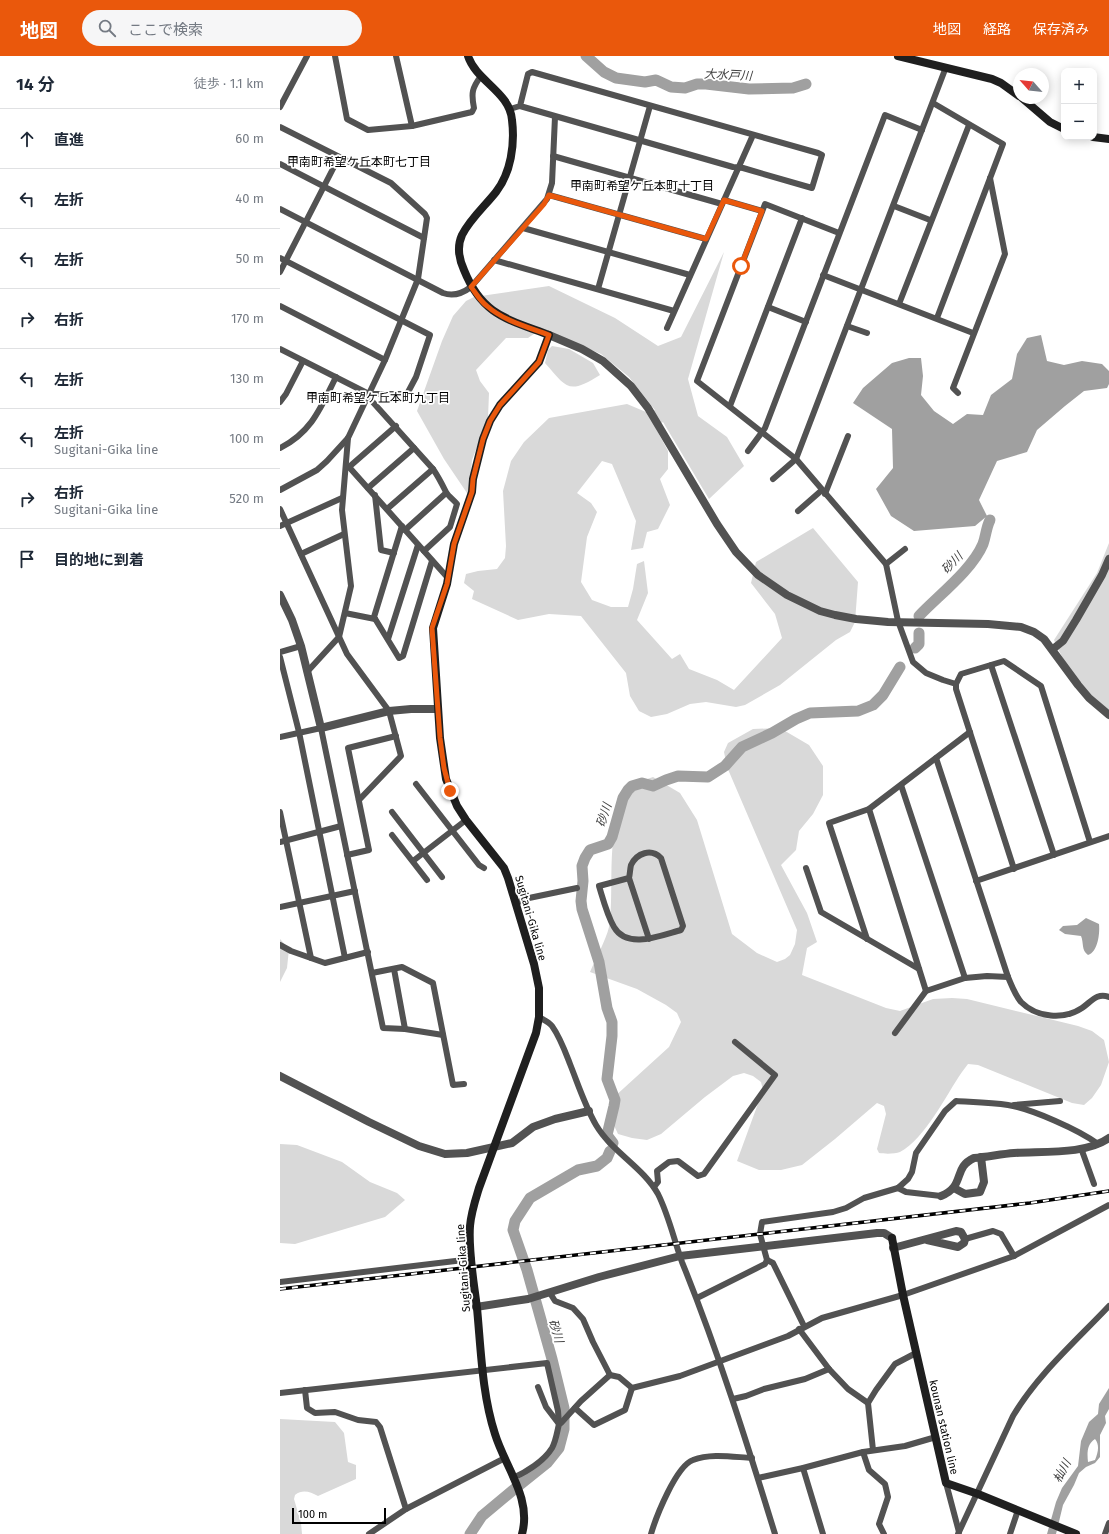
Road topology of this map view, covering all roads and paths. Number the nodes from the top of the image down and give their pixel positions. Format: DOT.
graph roads {
  1 [pos="307,56"];
  2 [pos="335,56"];
  3 [pos="396,56"];
  4 [pos="468,56"];
  5 [pos="898,56"];
  6 [pos="946,67"];
  7 [pos="482,76"];
  8 [pos="1013,92"];
  9 [pos="933,103"];
  10 [pos="1029,104"];
  11 [pos="520,106"];
  12 [pos="650,106"];
  13 [pos="280,107"];
  14 [pos="510,109"];
  15 [pos="555,117"];
  16 [pos="969,125"];
  17 [pos="280,126"];
  18 [pos="412,126"];
  19 [pos="1061,128"];
  20 [pos="922,130"];
  21 [pos="753,135"];
  22 [pos="1097,138"];
  23 [pos="640,140"];
  24 [pos="1109,140"];
  25 [pos="553,156"];
  26 [pos="339,157"];
  27 [pos="280,164"];
  28 [pos="738,168"];
  29 [pos="629,177"];
  30 [pos="990,178"];
  31 [pos="324,187"];
  32 [pos="549,195"];
  33 [pos="723,202"];
  34 [pos="894,206"];
  35 [pos="280,210"];
  36 [pos="762,211"];
  37 [pos="619,215"];
  38 [pos="802,218"];
  39 [pos="930,220"];
  40 [pos="305,222"];
  41 [pos="522,228"];
  42 [pos="839,233"];
  43 [pos="424,238"];
  44 [pos="706,239"];
  45 [pos="608,252"];
  46 [pos="283,260"];
  47 [pos="494,260"];
  48 [pos="280,272"];
  49 [pos="823,275"];
  50 [pos="690,276"];
  51 [pos="418,280"];
  52 [pos="471,287"];
  53 [pos="598,289"];
  54 [pos="861,289"];
  55 [pos="898,304"];
  56 [pos="280,306"];
  57 [pos="768,308"];
  58 [pos="674,311"];
  59 [pos="937,318"];
  60 [pos="401,320"];
  61 [pos="806,322"];
  62 [pos="847,326"];
  63 [pos="667,328"];
  64 [pos="867,333"];
  65 [pos="974,333"];
  66 [pos="549,335"];
  67 [pos="280,349"];
  68 [pos="303,360"];
  69 [pos="385,360"];
  70 [pos="336,378"];
  71 [pos="958,393"];
  72 [pos="369,394"];
  73 [pos="280,402"];
  74 [pos="730,406"];
  75 [pos="396,426"];
  76 [pos="762,433"];
  77 [pos="848,436"];
  78 [pos="348,438"];
  79 [pos="280,448"];
  80 [pos="414,448"];
  81 [pos="748,451"];
  82 [pos="796,459"];
  83 [pos="347,467"];
  84 [pos="433,469"];
  85 [pos="773,479"];
  86 [pos="368,488"];
  87 [pos="280,490"];
  88 [pos="824,492"];
  89 [pos="446,493"];
  90 [pos="375,495"];
  91 [pos="342,498"];
  92 [pos="280,509"];
  93 [pos="387,509"];
  94 [pos="798,511"];
  95 [pos="287,523"];
  96 [pos="280,526"];
  97 [pos="403,528"];
  98 [pos="344,534"];
  99 [pos="418,545"];
  100 [pos="905,549"];
  101 [pos="424,551"];
  102 [pos="394,553"];
  103 [pos="301,554"];
  104 [pos="1109,559"];
  105 [pos="432,561"];
  106 [pos="886,564"];
  107 [pos="448,578"];
  108 [pos="280,595"];
  109 [pos="345,613"];
  110 [pos="375,620"];
  111 [pos="898,622"];
  112 [pos="339,637"];
  113 [pos="388,640"];
  114 [pos="301,646"];
  115 [pos="1053,649"];
  116 [pos="280,652"];
  117 [pos="280,657"];
  118 [pos="990,665"];
  119 [pos="307,672"];
  120 [pos="956,684"];
  121 [pos="438,710"];
  122 [pos="389,711"];
  123 [pos="1109,715"];
  124 [pos="321,728"];
  125 [pos="299,732"];
  126 [pos="970,732"];
  127 [pos="396,736"];
  128 [pos="280,737"];
  129 [pos="936,758"];
  130 [pos="416,784"];
  131 [pos="900,785"];
  132 [pos="359,800"];
  133 [pos="869,809"];
  134 [pos="280,812"];
  135 [pos="392,812"];
  136 [pos="466,820"];
  137 [pos="341,826"];
  138 [pos="452,831"];
  139 [pos="319,832"];
  140 [pos="392,835"];
  141 [pos="1109,836"];
  142 [pos="283,841"];
  143 [pos="1090,842"];
  144 [pos="423,853"];
  145 [pos="347,855"];
  146 [pos="1054,855"];
  147 [pos="413,861"];
  148 [pos="484,868"];
  149 [pos="806,868"];
  150 [pos="1014,869"];
  151 [pos="442,877"];
  152 [pos="629,878"];
  153 [pos="427,880"];
  154 [pos="976,881"];
  155 [pos="577,888"];
  156 [pos="355,891"];
  157 [pos="332,896"];
  158 [pos="299,903"];
  159 [pos="516,903"];
  160 [pos="280,907"];
  161 [pos="649,939"];
  162 [pos="867,939"];
  163 [pos="280,944"];
  164 [pos="368,952"];
  165 [pos="311,958"];
  166 [pos="345,958"];
  167 [pos="394,969"];
  168 [pos="919,970"];
  169 [pos="372,973"];
  170 [pos="1008,977"];
  171 [pos="965,978"];
  172 [pos="926,991"];
  173 [pos="1109,996"];
  174 [pos="539,1018"];
  175 [pos="405,1029"];
  176 [pos="895,1033"];
  177 [pos="443,1035"];
  178 [pos="735,1042"];
  179 [pos="280,1076"];
  180 [pos="464,1084"];
  181 [pos="1060,1101"];
  182 [pos="1010,1105"];
  183 [pos="589,1111"];
  184 [pos="1109,1138"];
  185 [pos="1098,1144"];
  186 [pos="494,1148"];
  187 [pos="1081,1148"];
  188 [pos="981,1157"];
  189 [pos="1094,1184"];
  190 [pos="654,1187"];
  191 [pos="898,1188"];
  192 [pos="954,1188"];
  193 [pos="941,1196"];
  194 [pos="1109,1205"];
  195 [pos="944,1235"];
  196 [pos="892,1238"];
  197 [pos="965,1239"];
  198 [pos="926,1240"];
  199 [pos="944,1245"];
  200 [pos="763,1246"];
  201 [pos="893,1248"];
  202 [pos="680,1256"];
  203 [pos="1014,1256"];
  204 [pos="472,1259"];
  205 [pos="767,1260"];
  206 [pos="280,1282"];
  207 [pos="550,1293"];
  208 [pos="903,1295"];
  209 [pos="697,1298"];
  210 [pos="1109,1306"];
  211 [pos="476,1307"];
  212 [pos="802,1328"];
  213 [pos="916,1353"];
  214 [pos="718,1362"];
  215 [pos="829,1369"];
  216 [pos="483,1370"];
  217 [pos="610,1375"];
  218 [pos="538,1387"];
  219 [pos="632,1388"];
  220 [pos="305,1390"];
  221 [pos="280,1393"];
  222 [pos="732,1399"];
  223 [pos="868,1403"];
  224 [pos="575,1408"];
  225 [pos="560,1424"];
  226 [pos="936,1437"];
  227 [pos="873,1450"];
  228 [pos="863,1452"];
  229 [pos="505,1458"];
  230 [pos="752,1458"];
  231 [pos="803,1468"];
  232 [pos="758,1478"];
  233 [pos="516,1483"];
  234 [pos="946,1483"];
  235 [pos="978,1494"];
  236 [pos="406,1509"];
  237 [pos="1021,1512"];
  238 [pos="1109,1523"];
  239 [pos="959,1533"];
  240 [pos="370,1534"];
  241 [pos="522,1534"];
  242 [pos="651,1534"];
  243 [pos="775,1534"];
  244 [pos="823,1534"];
  245 [pos="884,1534"];
  246 [pos="1010,1534"];
  247 [pos="1076,1534"];
  248 [pos="1105,1534"];
  1 -- 13 [label="street"];
  2 -- 18 [label="street"];
  3 -- 18 [label="street"];
  4 -- 7 [label="main road"];
  5 -- 6 [label="main road"];
  6 -- 8 [label="main road"];
  6 -- 9 [label="street"];
  7 -- 14 [label="main road"];
  7 -- 18 [label="street"];
  9 -- 16 [label="street"];
  9 -- 20 [label="street"];
  10 -- 19 [label="main road"];
  11 -- 12 [label="street"];
  11 -- 14 [label="street"];
  11 -- 15 [label="street"];
  12 -- 21 [label="street"];
  12 -- 23 [label="street"];
  14 -- 52 [label="main road"];
  15 -- 23 [label="street"];
  15 -- 25 [label="street"];
  16 -- 30 [label="street"];
  16 -- 39 [label="street"];
  17 -- 26 [label="street"];
  20 -- 34 [label="street"];
  20 -- 42 [label="street"];
  21 -- 28 [label="street"];
  21 -- 28 [label="street"];
  22 -- 24 [label="main road"];
  23 -- 28 [label="street"];
  23 -- 29 [label="street"];
  25 -- 29 [label="street"];
  25 -- 32 [label="street"];
  26 -- 31 [label="street"];
  26 -- 43 [label="street"];
  27 -- 31 [label="street"];
  28 -- 33 [label="street"];
  29 -- 33 [label="street"];
  29 -- 37 [label="street"];
  30 -- 59 [label="street"];
  30 -- 65 [label="street"];
  31 -- 40 [label="street"];
  31 -- 43 [label="street"];
  32 -- 37 [label="street"];
  32 -- 41 [label="street"];
  33 -- 36 [label="street"];
  33 -- 44 [label="street"];
  34 -- 39 [label="street"];
  34 -- 54 [label="street"];
  35 -- 40 [label="street"];
  36 -- 38 [label="street"];
  36 -- 74 [label="street"];
  37 -- 44 [label="street"];
  37 -- 45 [label="street"];
  38 -- 42 [label="street"];
  38 -- 57 [label="street"];
  39 -- 55 [label="street"];
  40 -- 46 [label="street"];
  40 -- 51 [label="street"];
  41 -- 45 [label="street"];
  41 -- 47 [label="street"];
  42 -- 49 [label="street"];
  43 -- 51 [label="street"];
  44 -- 50 [label="street"];
  45 -- 50 [label="street"];
  45 -- 53 [label="street"];
  46 -- 48 [label="street"];
  46 -- 60 [label="street"];
  47 -- 52 [label="street"];
  47 -- 53 [label="street"];
  49 -- 54 [label="street"];
  49 -- 61 [label="street"];
  50 -- 58 [label="street"];
  51 -- 52 [label="street"];
  51 -- 60 [label="street"];
  52 -- 66 [label="main road"];
  53 -- 58 [label="street"];
  54 -- 55 [label="street"];
  54 -- 62 [label="street"];
  55 -- 59 [label="street"];
  56 -- 69 [label="street"];
  57 -- 61 [label="street"];
  57 -- 74 [label="street"];
  58 -- 63 [label="street"];
  59 -- 65 [label="street"];
  60 -- 69 [label="street"];
  60 -- 72 [label="street"];
  61 -- 76 [label="street"];
  62 -- 64 [label="street"];
  62 -- 82 [label="street"];
  65 -- 71 [label="street"];
  66 -- 107 [label="main road, Sugitani-Gika line"];
  66 -- 111 [label="street"];
  67 -- 68 [label="street"];
  68 -- 70 [label="street"];
  68 -- 73 [label="street"];
  69 -- 72 [label="street"];
  70 -- 72 [label="street"];
  70 -- 79 [label="street"];
  72 -- 75 [label="street"];
  72 -- 78 [label="street"];
  74 -- 76 [label="street"];
  75 -- 80 [label="street"];
  75 -- 83 [label="street"];
  76 -- 81 [label="street"];
  76 -- 82 [label="street"];
  77 -- 88 [label="street"];
  78 -- 83 [label="street"];
  78 -- 87 [label="street"];
  80 -- 84 [label="street"];
  80 -- 86 [label="street"];
  82 -- 85 [label="street"];
  82 -- 88 [label="street"];
  83 -- 86 [label="street"];
  83 -- 91 [label="street"];
  84 -- 89 [label="street"];
  84 -- 93 [label="street"];
  86 -- 90 [label="street"];
  88 -- 94 [label="street"];
  88 -- 106 [label="street"];
  89 -- 97 [label="street"];
  89 -- 101 [label="street"];
  90 -- 93 [label="street"];
  90 -- 102 [label="street"];
  91 -- 95 [label="street"];
  91 -- 98 [label="street"];
  92 -- 95 [label="street"];
  93 -- 97 [label="street"];
  95 -- 96 [label="street"];
  95 -- 103 [label="street"];
  97 -- 99 [label="street"];
  97 -- 102 [label="street"];
  98 -- 103 [label="street"];
  98 -- 109 [label="street"];
  99 -- 101 [label="street"];
  99 -- 113 [label="street"];
  100 -- 106 [label="street"];
  101 -- 105 [label="street"];
  102 -- 110 [label="street"];
  103 -- 112 [label="street"];
  104 -- 115 [label="street"];
  105 -- 107 [label="street"];
  105 -- 113 [label="street"];
  106 -- 111 [label="street"];
  107 -- 121 [label="main road, Sugitani-Gika line"];
  108 -- 114 [label="street"];
  109 -- 110 [label="street"];
  109 -- 112 [label="street"];
  110 -- 113 [label="street"];
  111 -- 115 [label="street"];
  111 -- 120 [label="street"];
  112 -- 119 [label="street"];
  112 -- 122 [label="street"];
  114 -- 116 [label="street"];
  114 -- 119 [label="street"];
  115 -- 123 [label="street"];
  117 -- 125 [label="street"];
  118 -- 120 [label="street"];
  118 -- 143 [label="street"];
  118 -- 146 [label="street"];
  119 -- 124 [label="street"];
  120 -- 126 [label="street"];
  121 -- 122 [label="street"];
  121 -- 136 [label="main road, Sugitani-Gika line"];
  122 -- 124 [label="street"];
  122 -- 127 [label="street"];
  124 -- 125 [label="street"];
  124 -- 137 [label="street"];
  125 -- 128 [label="street"];
  125 -- 139 [label="street"];
  126 -- 129 [label="street"];
  126 -- 150 [label="street"];
  127 -- 132 [label="street"];
  127 -- 132 [label="street"];
  129 -- 131 [label="street"];
  129 -- 154 [label="street"];
  130 -- 138 [label="street"];
  131 -- 133 [label="street"];
  131 -- 171 [label="street"];
  132 -- 145 [label="street"];
  133 -- 162 [label="street"];
  133 -- 168 [label="street"];
  134 -- 142 [label="street"];
  135 -- 144 [label="street"];
  136 -- 138 [label="street"];
  136 -- 159 [label="main road, Sugitani-Gika line"];
  137 -- 139 [label="street"];
  137 -- 145 [label="street"];
  138 -- 144 [label="street"];
  138 -- 148 [label="street"];
  139 -- 142 [label="street"];
  139 -- 157 [label="street"];
  140 -- 147 [label="street"];
  141 -- 143 [label="street"];
  142 -- 158 [label="street"];
  143 -- 146 [label="street"];
  144 -- 147 [label="street"];
  144 -- 151 [label="street"];
  145 -- 156 [label="street"];
  146 -- 150 [label="street"];
  147 -- 153 [label="street"];
  149 -- 162 [label="street"];
  150 -- 154 [label="street"];
  152 -- 161 [label="street"];
  152 -- 161 [label="street"];
  152 -- 161 [label="street"];
  154 -- 170 [label="street"];
  155 -- 159 [label="street"];
  156 -- 157 [label="street"];
  156 -- 164 [label="street"];
  157 -- 158 [label="street"];
  157 -- 166 [label="street"];
  158 -- 160 [label="street"];
  158 -- 165 [label="street"];
  159 -- 174 [label="main road, Sugitani-Gika line"];
  162 -- 168 [label="street"];
  163 -- 165 [label="street"];
  164 -- 166 [label="street"];
  164 -- 169 [label="street"];
  165 -- 166 [label="street"];
  167 -- 169 [label="street"];
  167 -- 175 [label="street"];
  167 -- 177 [label="street"];
  168 -- 172 [label="street"];
  169 -- 175 [label="street"];
  170 -- 171 [label="street"];
  170 -- 173 [label="street"];
  171 -- 172 [label="street"];
  172 -- 176 [label="street"];
  174 -- 183 [label="street"];
  174 -- 186 [label="main road, Sugitani-Gika line"];
  175 -- 177 [label="street"];
  177 -- 180 [label="street"];
  178 -- 190 [label="street"];
  179 -- 186 [label="street"];
  181 -- 182 [label="street"];
  182 -- 185 [label="street"];
  182 -- 191 [label="street"];
  183 -- 186 [label="street"];
  183 -- 190 [label="street"];
  184 -- 185 [label="street"];
  185 -- 187 [label="street"];
  186 -- 204 [label="main road, Sugitani-Gika line"];
  187 -- 188 [label="street"];
  187 -- 189 [label="street"];
  188 -- 192 [label="street"];
  188 -- 192 [label="street"];
  190 -- 202 [label="street"];
  191 -- 193 [label="street"];
  191 -- 200 [label="street"];
  192 -- 193 [label="street"];
  194 -- 203 [label="street"];
  195 -- 197 [label="street"];
  195 -- 198 [label="street"];
  195 -- 199 [label="street"];
  196 -- 200 [label="street"];
  196 -- 201 [label="main road, kounan station line"];
  197 -- 199 [label="street"];
  197 -- 203 [label="street"];
  198 -- 199 [label="street"];
  198 -- 201 [label="street"];
  200 -- 202 [label="street"];
  200 -- 205 [label="street"];
  201 -- 208 [label="main road, kounan station line"];
  202 -- 207 [label="street"];
  202 -- 209 [label="street"];
  203 -- 208 [label="street"];
  204 -- 206 [label="street"];
  204 -- 211 [label="main road, Sugitani-Gika line"];
  205 -- 209 [label="street"];
  205 -- 212 [label="street"];
  207 -- 211 [label="street"];
  207 -- 217 [label="street"];
  208 -- 212 [label="street"];
  208 -- 213 [label="main road, kounan station line"];
  209 -- 214 [label="street"];
  210 -- 235 [label="street"];
  211 -- 216 [label="main road, Sugitani-Gika line"];
  212 -- 214 [label="street"];
  212 -- 215 [label="street"];
  213 -- 223 [label="street"];
  213 -- 226 [label="main road, kounan station line"];
  214 -- 219 [label="street"];
  214 -- 222 [label="street"];
  215 -- 222 [label="street"];
  215 -- 223 [label="street"];
  216 -- 220 [label="street"];
  216 -- 225 [label="street"];
  216 -- 229 [label="main road, Sugitani-Gika line"];
  217 -- 219 [label="street"];
  217 -- 224 [label="street"];
  218 -- 225 [label="street"];
  219 -- 224 [label="street"];
  220 -- 221 [label="street"];
  220 -- 236 [label="street"];
  222 -- 230 [label="street"];
  223 -- 227 [label="street"];
  224 -- 225 [label="street"];
  225 -- 233 [label="street"];
  226 -- 227 [label="street"];
  226 -- 234 [label="main road, kounan station line"];
  227 -- 228 [label="street"];
  228 -- 231 [label="street"];
  228 -- 245 [label="street"];
  229 -- 233 [label="main road, Sugitani-Gika line"];
  229 -- 236 [label="street"];
  230 -- 232 [label="street"];
  230 -- 242 [label="street"];
  231 -- 232 [label="street"];
  231 -- 244 [label="street"];
  232 -- 243 [label="street"];
  233 -- 241 [label="main road, Sugitani-Gika line"];
  234 -- 235 [label="main road, kounan station line"];
  234 -- 239 [label="street"];
  235 -- 237 [label="main road, kounan station line"];
  235 -- 239 [label="street"];
  236 -- 240 [label="street"];
  237 -- 246 [label="street"];
  237 -- 247 [label="main road, kounan station line"];
  238 -- 248 [label="street"];
}
